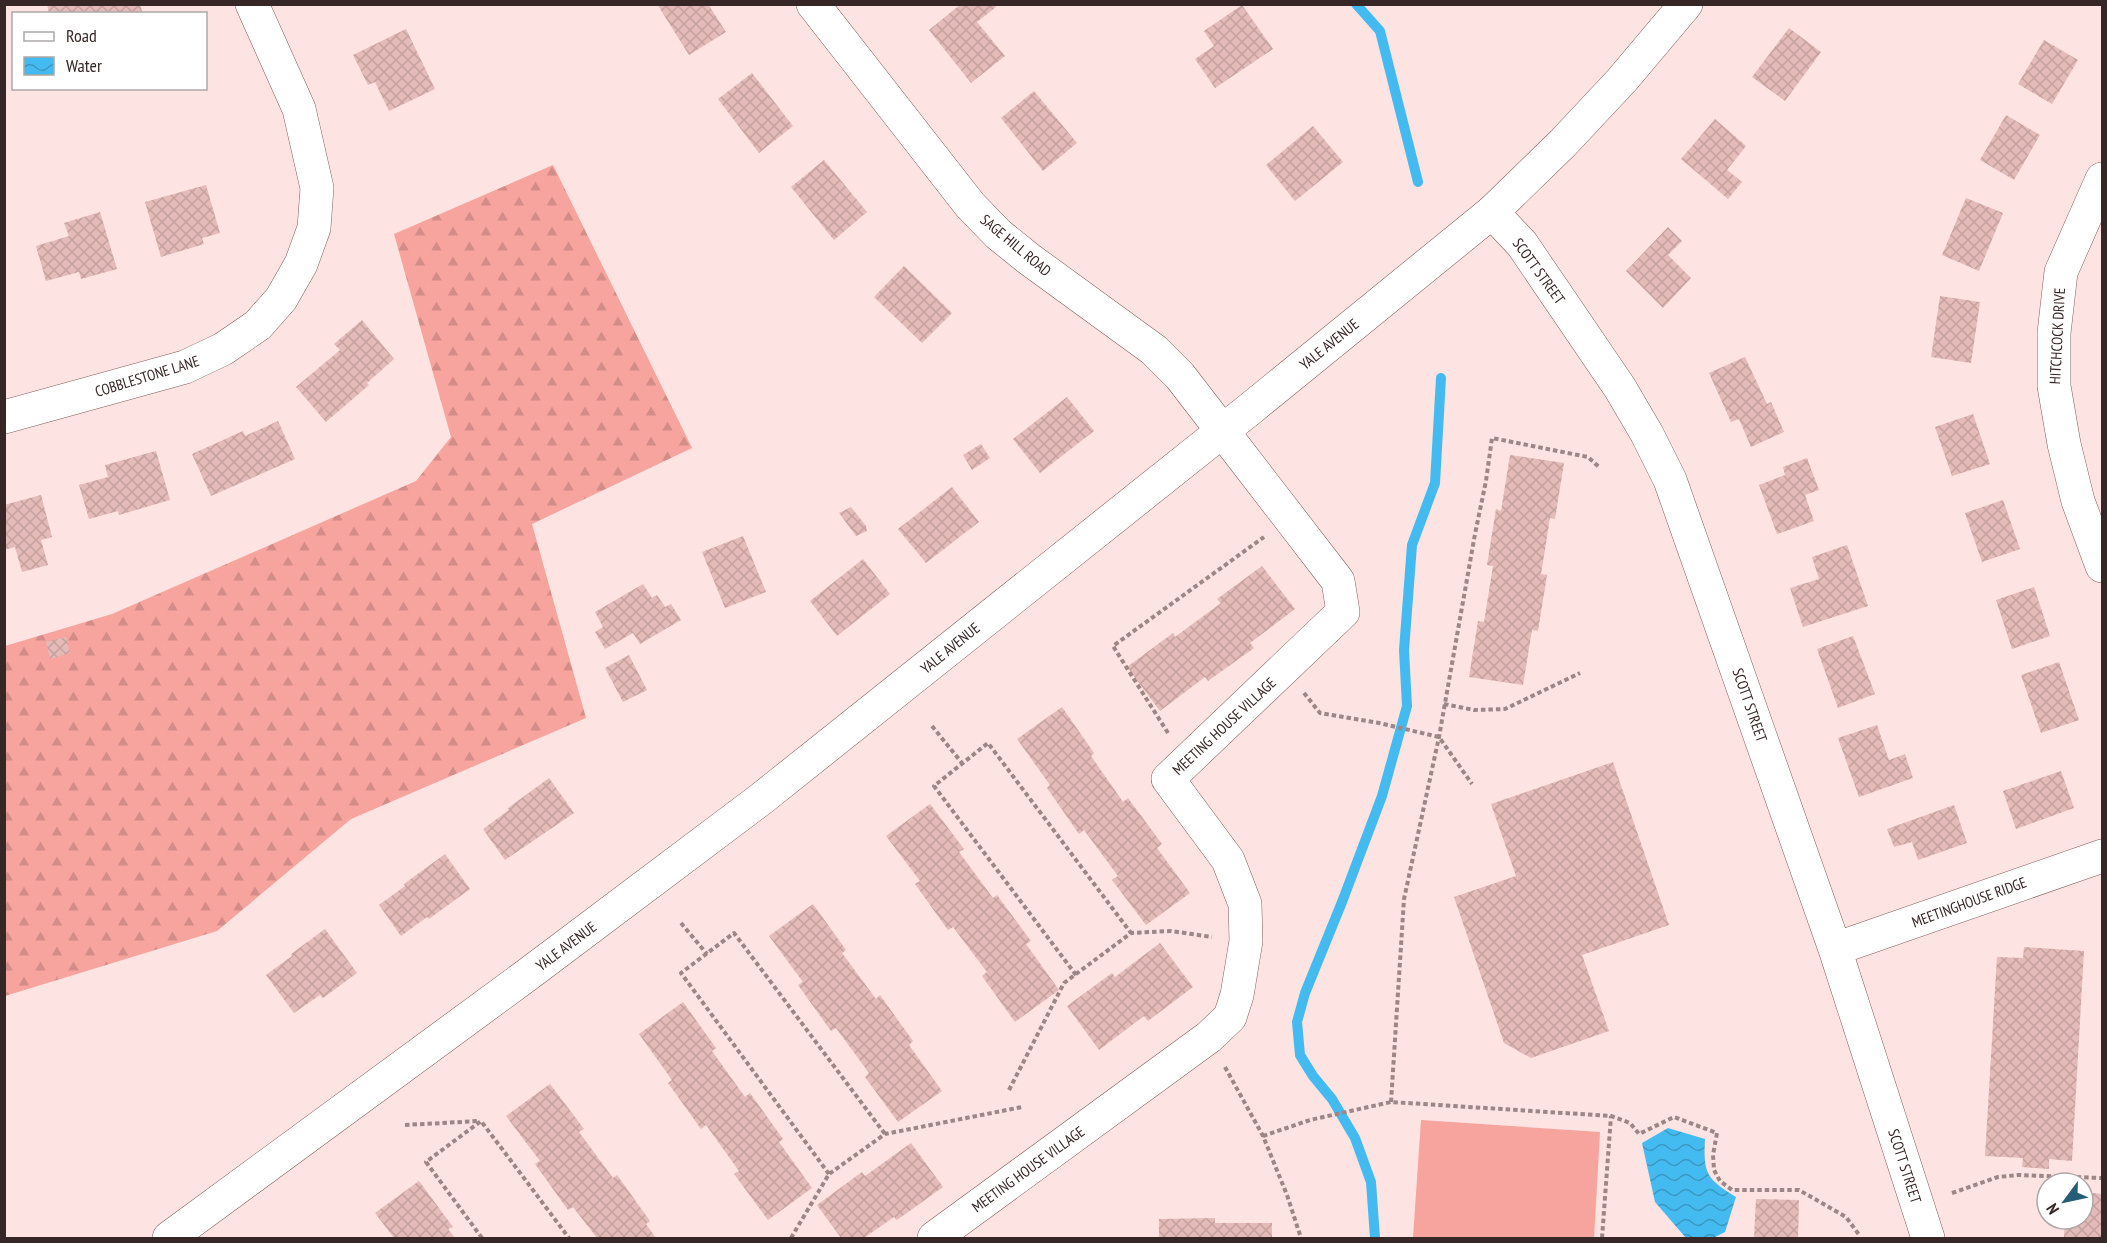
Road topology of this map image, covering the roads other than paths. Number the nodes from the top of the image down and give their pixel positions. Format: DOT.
graph roads {
  1 [pos="252,4"];
  2 [pos="813,4"];
  3 [pos="1686,4"];
  4 [pos="2103,179"];
  5 [pos="1491,212"];
  6 [pos="4,417"];
  7 [pos="1222,430"];
  8 [pos="2103,566"];
  9 [pos="2103,856"];
  10 [pos="1835,949"];
  11 [pos="169,1239"];
  12 [pos="934,1239"];
  13 [pos="1929,1239"];
  1 -- 6 [label="street, COBBLESTONE LANE"];
  2 -- 7 [label="street, SAGE HILL ROAD"];
  3 -- 5 [label="street, YALE AVENUE"];
  4 -- 8 [label="street, HITCHCOCK DRIVE"];
  5 -- 7 [label="street, YALE AVENUE"];
  5 -- 10 [label="street, SCOTT STREET"];
  7 -- 11 [label="street, YALE AVENUE"];
  7 -- 12 [label="street, MEETING HOUSE VILLAGE"];
  9 -- 10 [label="street, MEETINGHOUSE RIDGE"];
  10 -- 13 [label="street, SCOTT STREET"];
}
